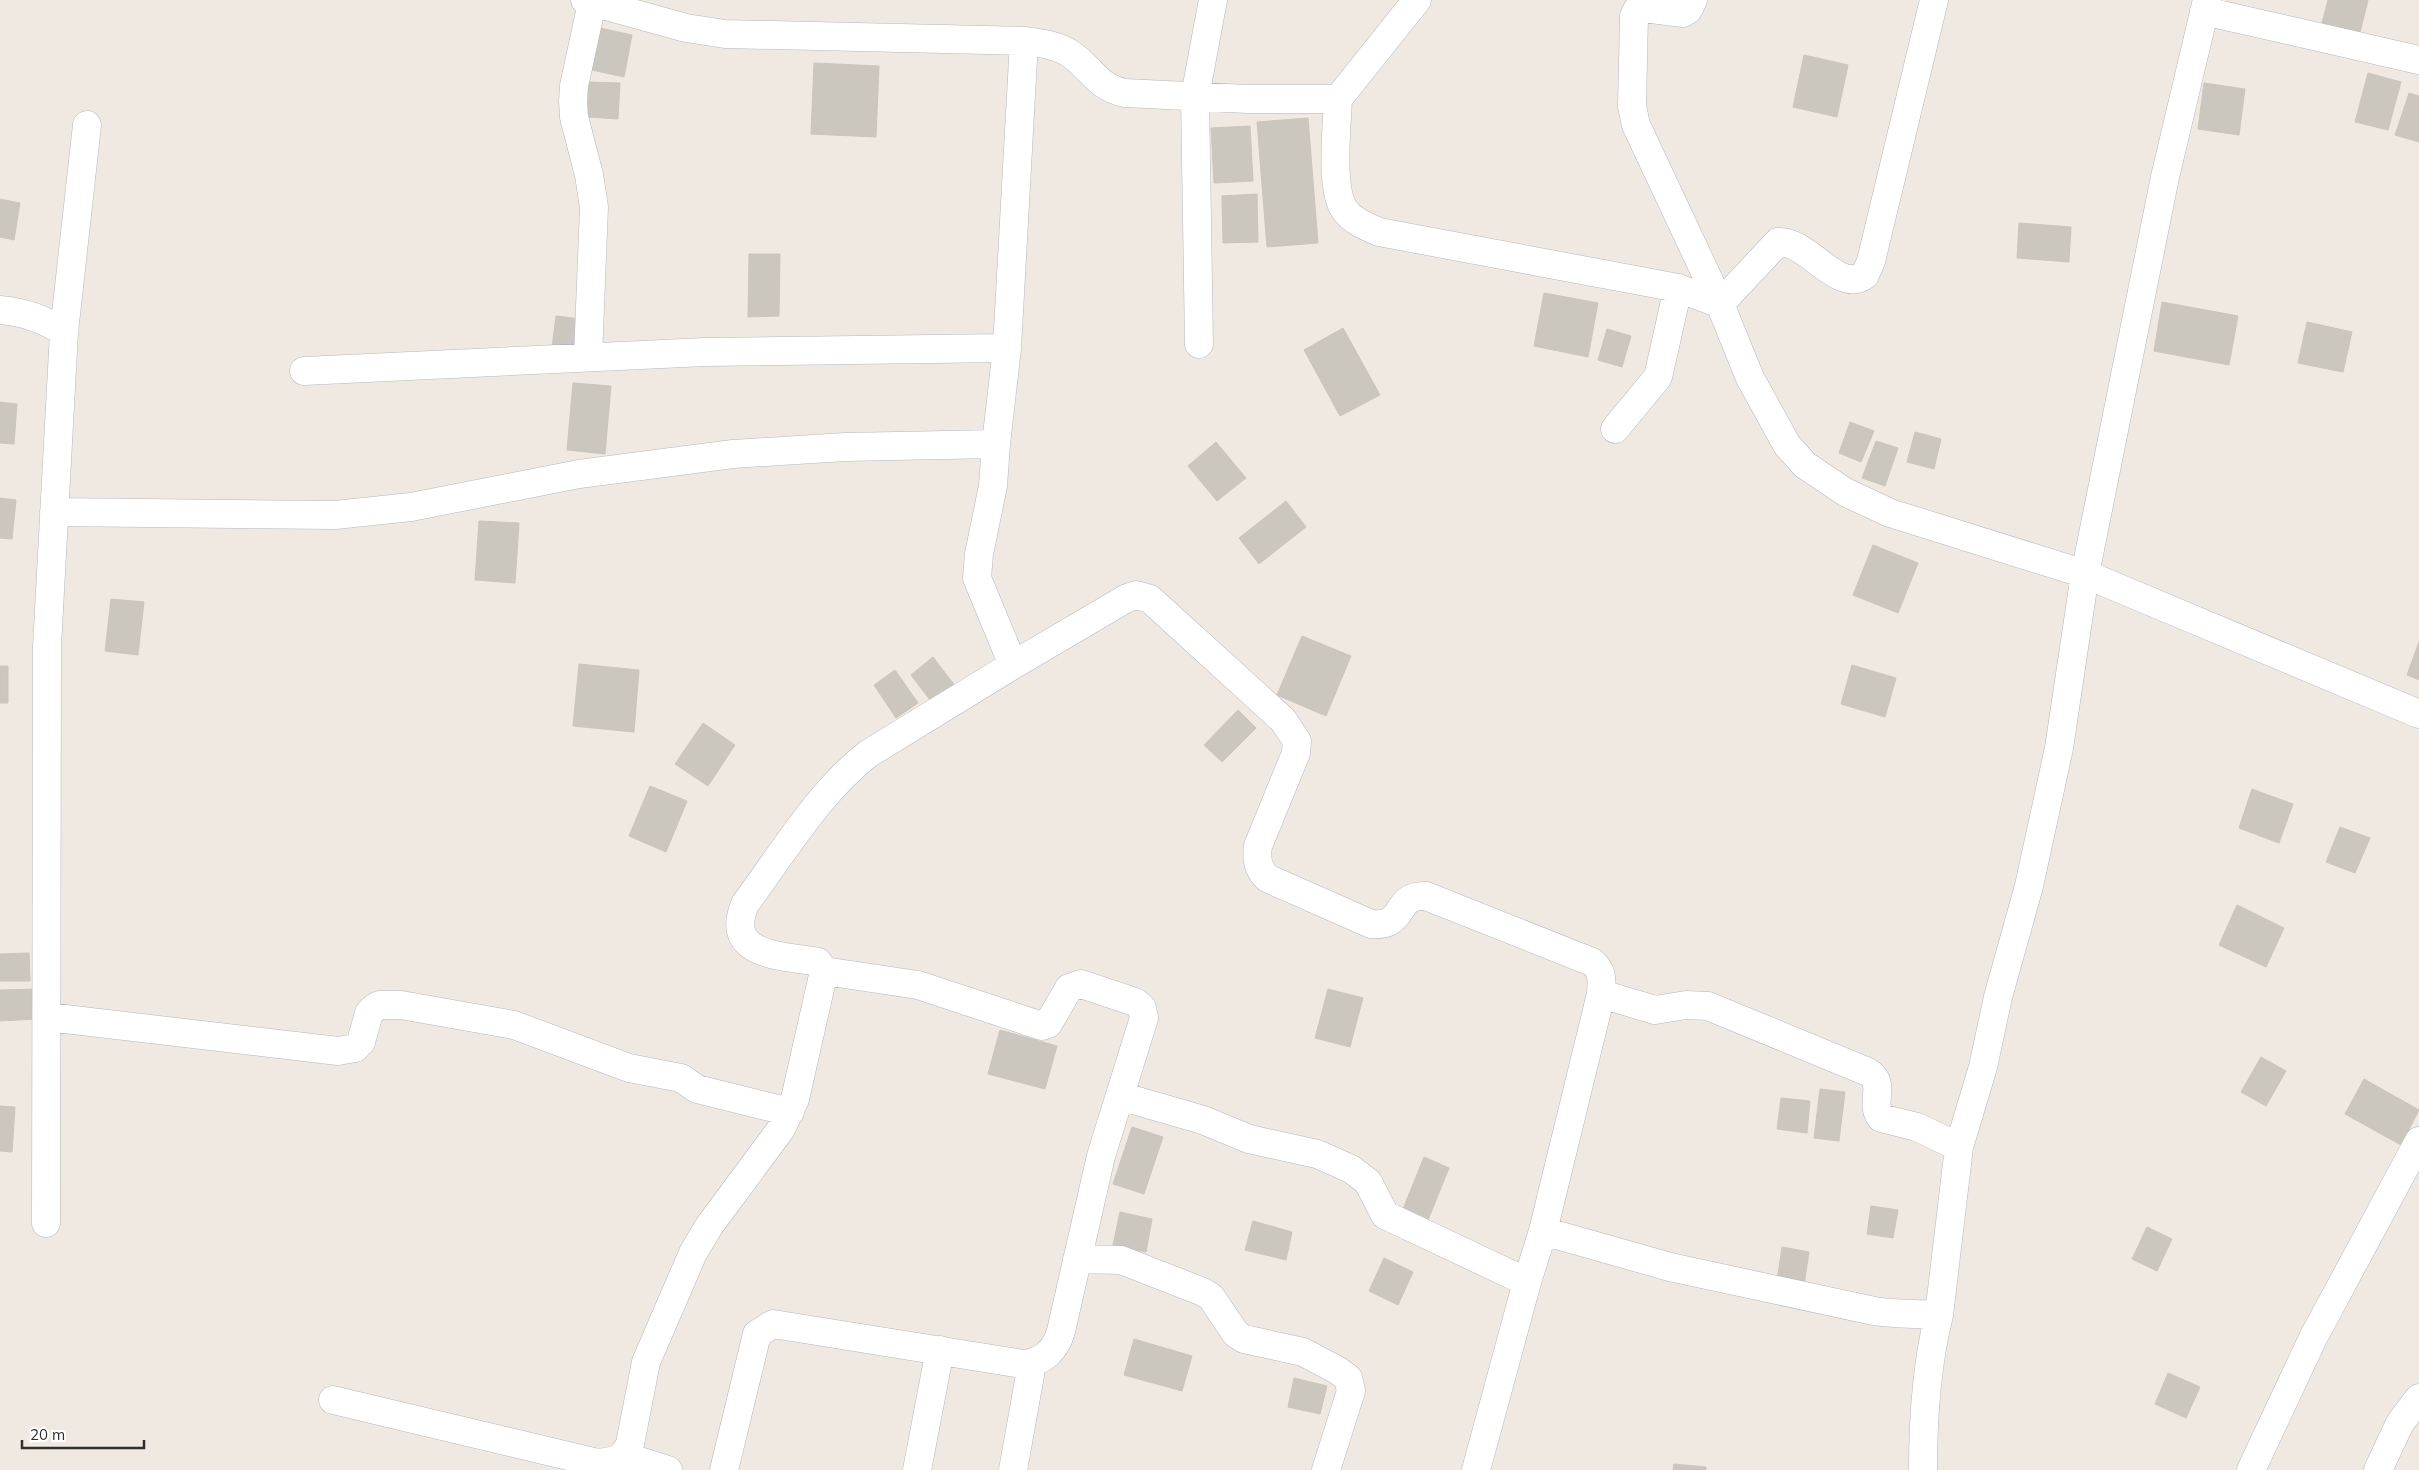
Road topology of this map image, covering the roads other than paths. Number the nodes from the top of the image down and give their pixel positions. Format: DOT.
graph roads {
  1 [pos="1213,0"];
  2 [pos="1417,0"];
  3 [pos="1693,0"];
  4 [pos="1934,0"];
  5 [pos="588,1"];
  6 [pos="2206,5"];
  7 [pos="1024,41"];
  8 [pos="2419,60"];
  9 [pos="1194,96"];
  10 [pos="1338,99"];
  11 [pos="87,125"];
  12 [pos="1678,288"];
  13 [pos="1720,304"];
  14 [pos="0,310"];
  15 [pos="64,332"];
  16 [pos="1199,344"];
  17 [pos="1007,348"];
  18 [pos="588,358"];
  19 [pos="304,371"];
  20 [pos="1615,429"];
  21 [pos="996,444"];
  22 [pos="54,512"];
  23 [pos="2084,574"];
  24 [pos="1013,665"];
  25 [pos="2419,714"];
  26 [pos="824,971"];
  27 [pos="1601,994"];
  28 [pos="48,1017"];
  29 [pos="1120,1096"];
  30 [pos="790,1112"];
  31 [pos="2419,1141"];
  32 [pos="1958,1147"];
  33 [pos="46,1223"];
  34 [pos="1543,1231"];
  35 [pos="1077,1260"];
  36 [pos="1527,1282"];
  37 [pos="1938,1315"];
  38 [pos="940,1350"];
  39 [pos="1032,1364"];
  40 [pos="2419,1398"];
  41 [pos="333,1400"];
  42 [pos="624,1456"];
  43 [pos="668,1470"];
  44 [pos="724,1470"];
  45 [pos="917,1470"];
  46 [pos="1013,1470"];
  47 [pos="1326,1470"];
  48 [pos="1476,1470"];
  49 [pos="1923,1470"];
  50 [pos="2251,1470"];
  51 [pos="2378,1470"];
  1 -- 9 [label="street"];
  2 -- 10 [label="street"];
  3 -- 13 [label="street"];
  4 -- 13 [label="street"];
  5 -- 7 [label="street"];
  5 -- 18 [label="street"];
  6 -- 8 [label="street"];
  6 -- 23 [label="street"];
  7 -- 9 [label="street"];
  7 -- 17 [label="street"];
  9 -- 10 [label="street"];
  9 -- 16 [label="street"];
  10 -- 12 [label="street"];
  11 -- 15 [label="street"];
  12 -- 13 [label="street"];
  12 -- 20 [label="street"];
  13 -- 23 [label="street"];
  14 -- 15 [label="street"];
  15 -- 22 [label="street"];
  17 -- 18 [label="street"];
  17 -- 21 [label="street"];
  18 -- 19 [label="street"];
  21 -- 22 [label="street"];
  21 -- 24 [label="street"];
  22 -- 28 [label="street"];
  23 -- 25 [label="street"];
  23 -- 32 [label="street"];
  24 -- 26 [label="street"];
  24 -- 27 [label="street"];
  26 -- 29 [label="street"];
  26 -- 30 [label="street"];
  27 -- 32 [label="street"];
  27 -- 34 [label="street"];
  28 -- 30 [label="street"];
  28 -- 33 [label="street"];
  29 -- 35 [label="street"];
  29 -- 36 [label="street"];
  30 -- 42 [label="street"];
  31 -- 50 [label="street"];
  32 -- 37 [label="street"];
  34 -- 36 [label="street"];
  34 -- 37 [label="street"];
  35 -- 39 [label="street"];
  35 -- 47 [label="street"];
  36 -- 48 [label="street"];
  37 -- 49 [label="street"];
  38 -- 39 [label="street"];
  38 -- 44 [label="street"];
  38 -- 45 [label="street"];
  39 -- 46 [label="street"];
  40 -- 51 [label="street"];
  41 -- 42 [label="street"];
  42 -- 43 [label="street"];
}
